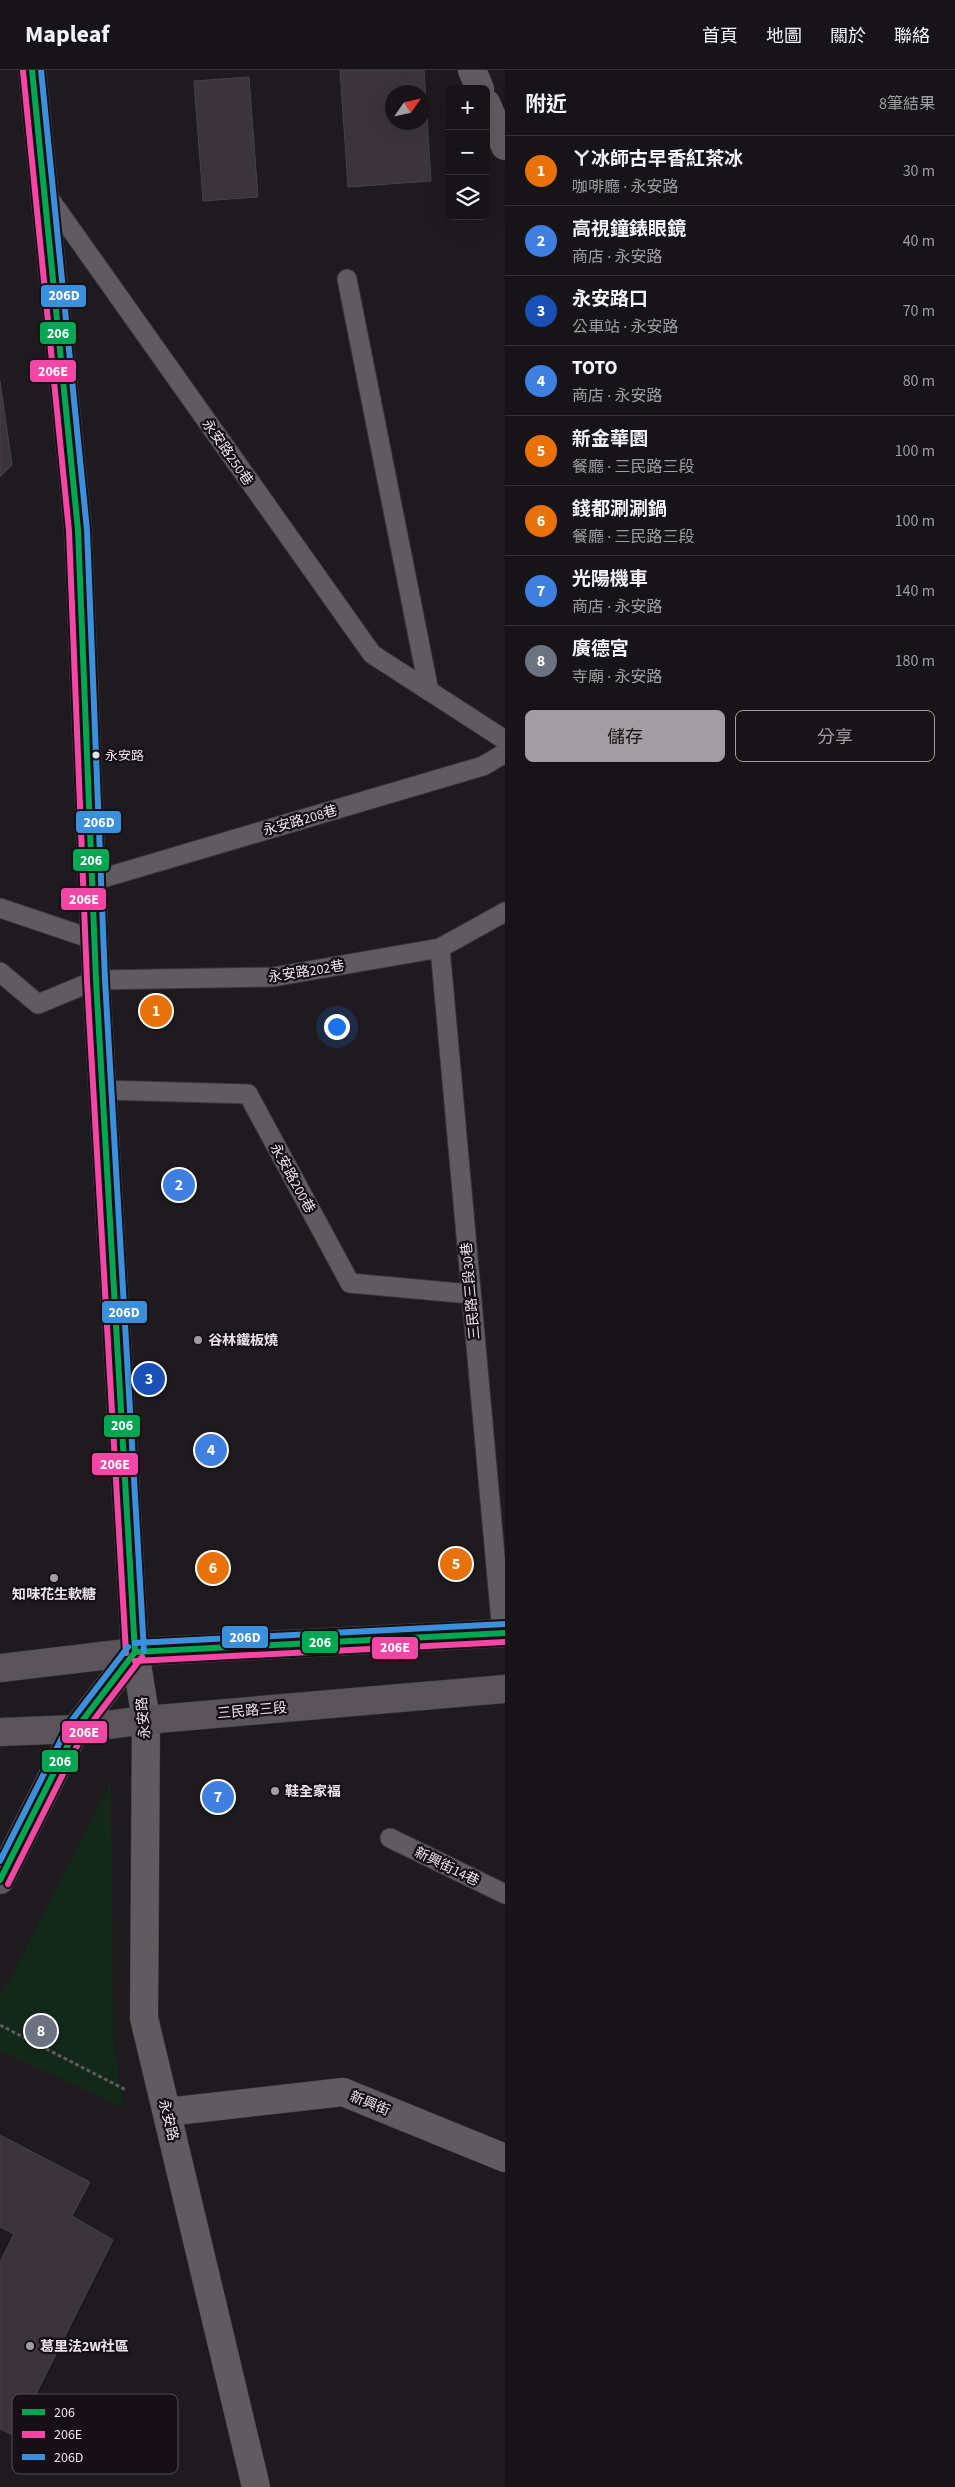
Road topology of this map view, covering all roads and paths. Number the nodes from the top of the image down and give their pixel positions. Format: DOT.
graph roads {
  1 [pos="32,70"];
  2 [pos="472,70"];
  3 [pos="478,85"];
  4 [pos="490,112"];
  5 [pos="505,146"];
  6 [pos="45,194"];
  7 [pos="347,278"];
  8 [pos="430,691"];
  9 [pos="505,740"];
  10 [pos="505,753"];
  11 [pos="93,881"];
  12 [pos="0,908"];
  13 [pos="505,912"];
  14 [pos="95,940"];
  15 [pos="440,948"];
  16 [pos="0,972"];
  17 [pos="96,980"];
  18 [pos="103,1090"];
  19 [pos="470,1294"];
  20 [pos="503,1633"];
  21 [pos="135,1652"];
  22 [pos="0,1668"];
  23 [pos="505,1689"];
  24 [pos="146,1720"];
  25 [pos="76,1729"];
  26 [pos="0,1732"];
  27 [pos="390,1838"];
  28 [pos="0,1880"];
  29 [pos="505,1894"];
  30 [pos="0,2025"];
  31 [pos="167,2112"];
  32 [pos="505,2158"];
  33 [pos="256,2487"];
  1 -- 6 [label="main road, 永安路"];
  2 -- 3 [label="street"];
  4 -- 5 [label="street"];
  6 -- 8 [label="lane, 永安路250巷"];
  6 -- 11 [label="main road, 永安路"];
  7 -- 8 [label="lane"];
  8 -- 9 [label="lane, 永安路250巷"];
  10 -- 11 [label="lane, 永安路208巷"];
  11 -- 14 [label="main road, 永安路"];
  12 -- 14 [label="lane"];
  13 -- 15 [label="lane, 永安路202巷"];
  14 -- 17 [label="main road, 永安路"];
  15 -- 17 [label="lane, 永安路202巷"];
  15 -- 19 [label="lane, 三民路三段30巷"];
  16 -- 17 [label="lane"];
  17 -- 18 [label="main road, 永安路"];
  18 -- 19 [label="lane, 永安路200巷"];
  18 -- 21 [label="main road, 永安路"];
  19 -- 20 [label="lane, 三民路三段30巷"];
  20 -- 21 [label="main road"];
  21 -- 22 [label="main road"];
  21 -- 24 [label="street, 永安路"];
  21 -- 25 [label="main road"];
  23 -- 24 [label="main road, 三民路三段"];
  24 -- 25 [label="main road, 三民路三段"];
  24 -- 31 [label="street, 永安路"];
  25 -- 26 [label="main road, 三民路三段"];
  25 -- 28 [label="main road"];
  27 -- 29 [label="lane, 新興街14巷"];
  30 -- 31 [label="path"];
  31 -- 32 [label="street, 新興街"];
  31 -- 33 [label="street, 永安路"];
}
